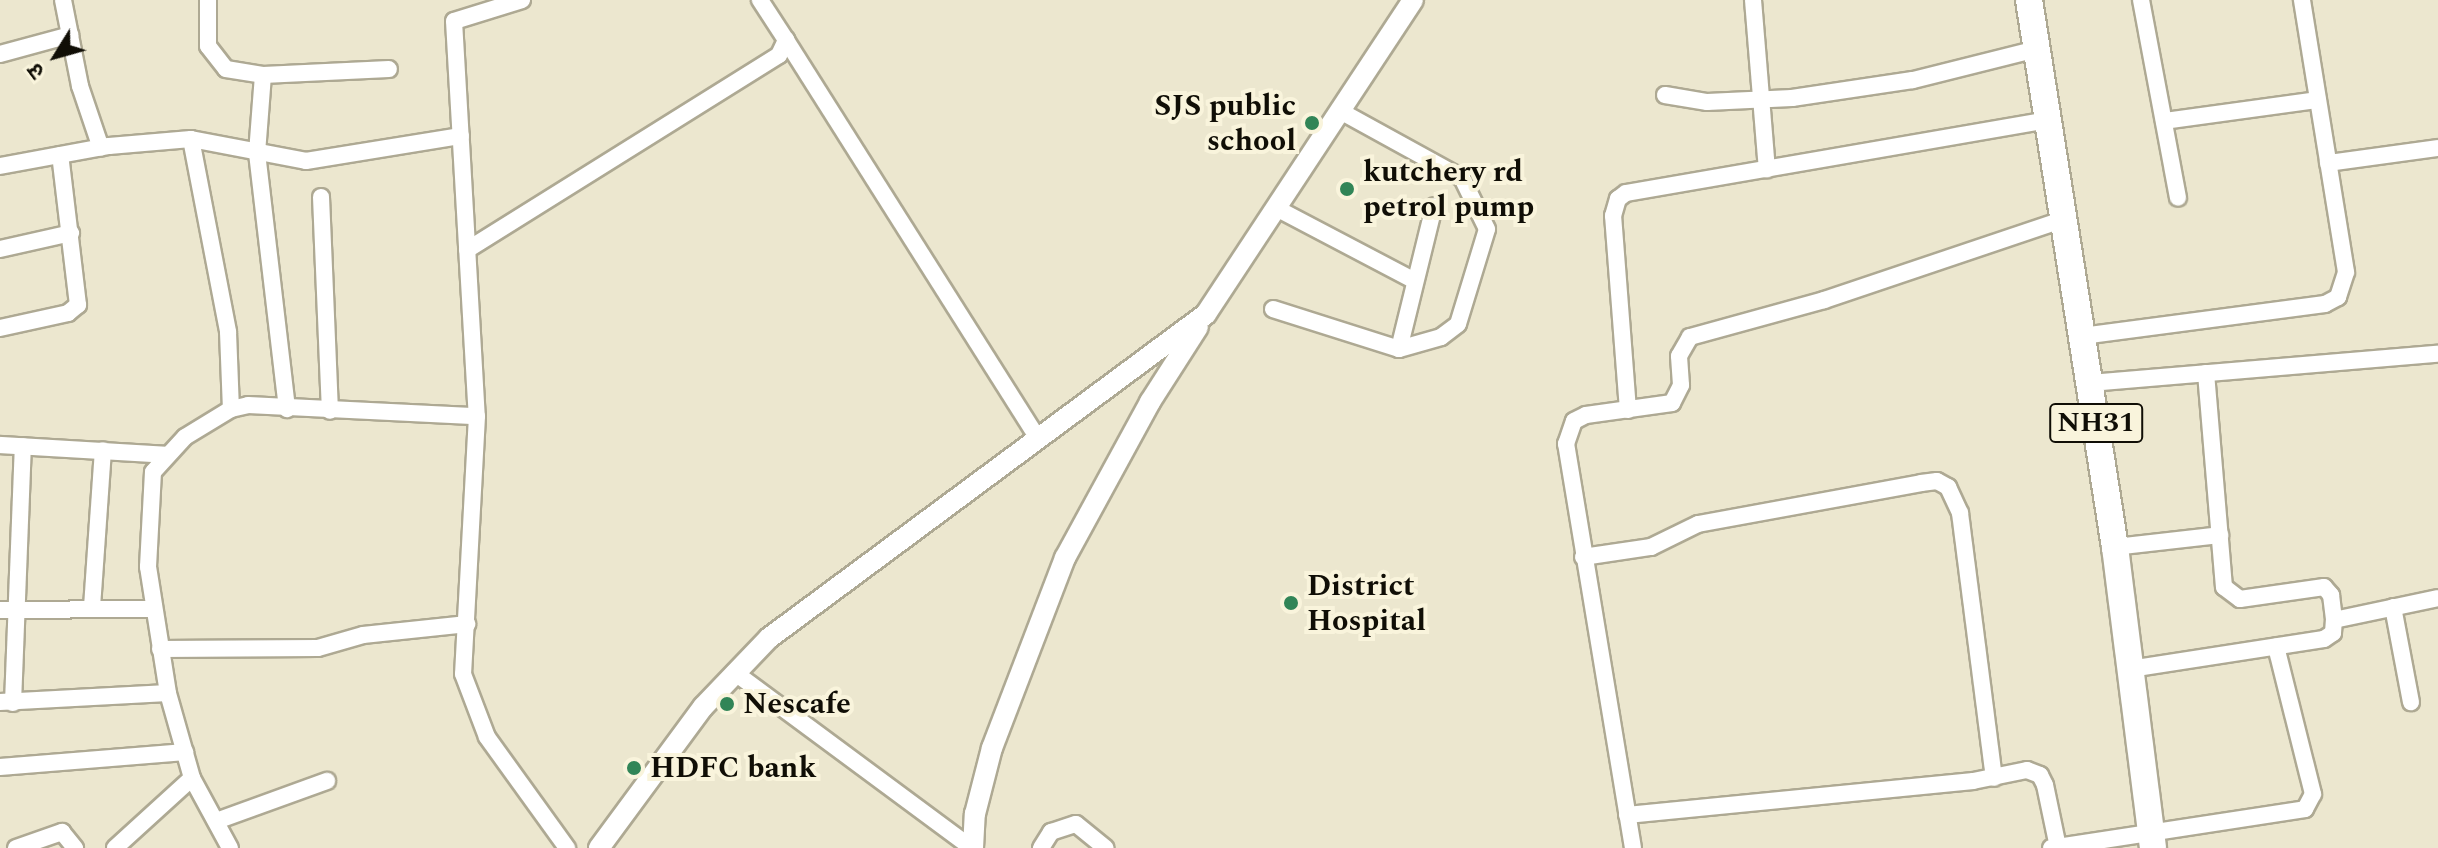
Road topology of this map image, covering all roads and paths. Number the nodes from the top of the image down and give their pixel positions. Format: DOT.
graph roads {
  1 [pos="63,0"];
  2 [pos="208,0"];
  3 [pos="760,0"];
  4 [pos="1413,0"];
  5 [pos="1753,0"];
  6 [pos="2029,0"];
  7 [pos="2141,0"];
  8 [pos="2302,0"];
  9 [pos="512,2"];
  10 [pos="70,35"];
  11 [pos="786,40"];
  12 [pos="2037,49"];
  13 [pos="0,54"];
  14 [pos="389,69"];
  15 [pos="263,75"];
  16 [pos="1665,95"];
  17 [pos="2318,100"];
  18 [pos="1761,101"];
  19 [pos="1340,111"];
  20 [pos="2050,120"];
  21 [pos="2164,121"];
  22 [pos="461,136"];
  23 [pos="191,139"];
  24 [pos="101,148"];
  25 [pos="2438,148"];
  26 [pos="257,153"];
  27 [pos="60,155"];
  28 [pos="2328,163"];
  29 [pos="0,166"];
  30 [pos="1767,169"];
  31 [pos="321,197"];
  32 [pos="2178,198"];
  33 [pos="1434,206"];
  34 [pos="1276,208"];
  35 [pos="2064,219"];
  36 [pos="71,233"];
  37 [pos="0,249"];
  38 [pos="467,250"];
  39 [pos="1415,281"];
  40 [pos="1273,309"];
  41 [pos="1206,314"];
  42 [pos="0,328"];
  43 [pos="2082,336"];
  44 [pos="1399,349"];
  45 [pos="2438,354"];
  46 [pos="2206,373"];
  47 [pos="2089,383"];
  48 [pos="231,409"];
  49 [pos="287,409"];
  50 [pos="1628,410"];
  51 [pos="330,411"];
  52 [pos="477,416"];
  53 [pos="1039,440"];
  54 [pos="0,445"];
  55 [pos="23,446"];
  56 [pos="103,450"];
  57 [pos="166,455"];
  58 [pos="2220,535"];
  59 [pos="2115,547"];
  60 [pos="1583,557"];
  61 [pos="2438,598"];
  62 [pos="92,607"];
  63 [pos="2393,607"];
  64 [pos="153,609"];
  65 [pos="0,610"];
  66 [pos="19,610"];
  67 [pos="2334,620"];
  68 [pos="467,624"];
  69 [pos="2276,647"];
  70 [pos="160,649"];
  71 [pos="2130,669"];
  72 [pos="734,672"];
  73 [pos="168,693"];
  74 [pos="6,702"];
  75 [pos="2411,702"];
  76 [pos="185,752"];
  77 [pos="0,767"];
  78 [pos="192,778"];
  79 [pos="1994,778"];
  80 [pos="327,781"];
  81 [pos="1627,815"];
  82 [pos="219,820"];
  83 [pos="2151,839"];
  84 [pos="2055,847"];
  85 [pos="16,848"];
  86 [pos="75,848"];
  87 [pos="115,848"];
  88 [pos="230,848"];
  89 [pos="567,848"];
  90 [pos="599,848"];
  91 [pos="972,848"];
  92 [pos="1041,848"];
  93 [pos="1106,848"];
  94 [pos="1633,848"];
  1 -- 10 [label="street"];
  2 -- 15 [label="street"];
  3 -- 11 [label="street"];
  4 -- 19 [label="street"];
  5 -- 18 [label="street"];
  6 -- 12 [label="highway, NH31"];
  7 -- 21 [label="street"];
  8 -- 17 [label="street"];
  9 -- 22 [label="street"];
  10 -- 13 [label="street"];
  10 -- 24 [label="street"];
  11 -- 38 [label="street"];
  11 -- 53 [label="street"];
  12 -- 18 [label="street"];
  12 -- 20 [label="highway, NH31"];
  14 -- 15 [label="street"];
  15 -- 26 [label="street"];
  16 -- 18 [label="street"];
  17 -- 21 [label="street"];
  17 -- 28 [label="street"];
  18 -- 30 [label="street"];
  19 -- 34 [label="street"];
  19 -- 44 [label="street"];
  20 -- 30 [label="street"];
  20 -- 35 [label="highway, NH31"];
  21 -- 32 [label="street"];
  22 -- 26 [label="street"];
  22 -- 38 [label="street"];
  23 -- 24 [label="street"];
  23 -- 26 [label="street"];
  23 -- 48 [label="street"];
  24 -- 27 [label="street"];
  25 -- 28 [label="street"];
  26 -- 49 [label="street"];
  27 -- 29 [label="street"];
  27 -- 36 [label="street"];
  28 -- 43 [label="street"];
  30 -- 50 [label="street"];
  31 -- 51 [label="street"];
  33 -- 39 [label="street"];
  34 -- 39 [label="street"];
  34 -- 41 [label="street"];
  35 -- 43 [label="highway, NH31"];
  35 -- 50 [label="street"];
  36 -- 37 [label="street"];
  36 -- 42 [label="street"];
  38 -- 52 [label="street"];
  39 -- 44 [label="street"];
  40 -- 44 [label="street"];
  41 -- 53 [label="street"];
  41 -- 91 [label="street"];
  43 -- 47 [label="highway, NH31"];
  45 -- 46 [label="street"];
  46 -- 47 [label="street"];
  46 -- 58 [label="street"];
  47 -- 59 [label="highway, NH31"];
  48 -- 49 [label="street"];
  48 -- 57 [label="street"];
  49 -- 51 [label="street"];
  50 -- 60 [label="street"];
  51 -- 52 [label="street"];
  52 -- 68 [label="street"];
  53 -- 72 [label="street"];
  54 -- 55 [label="street"];
  55 -- 56 [label="street"];
  55 -- 66 [label="street"];
  56 -- 57 [label="street"];
  56 -- 62 [label="street"];
  57 -- 64 [label="street"];
  58 -- 59 [label="street"];
  58 -- 67 [label="street"];
  59 -- 71 [label="highway, NH31"];
  60 -- 79 [label="street"];
  60 -- 81 [label="street"];
  61 -- 63 [label="street"];
  62 -- 64 [label="street"];
  62 -- 66 [label="street"];
  63 -- 67 [label="street"];
  63 -- 75 [label="street"];
  64 -- 70 [label="street"];
  65 -- 66 [label="street"];
  66 -- 74 [label="street"];
  67 -- 69 [label="street"];
  68 -- 70 [label="street"];
  68 -- 89 [label="street"];
  69 -- 71 [label="street"];
  69 -- 83 [label="street"];
  70 -- 73 [label="street"];
  71 -- 83 [label="highway, NH31"];
  72 -- 90 [label="street"];
  72 -- 91 [label="street"];
  73 -- 74 [label="street"];
  73 -- 76 [label="street"];
  76 -- 77 [label="street"];
  76 -- 78 [label="street"];
  78 -- 82 [label="street"];
  78 -- 87 [label="street"];
  79 -- 81 [label="street"];
  79 -- 84 [label="street"];
  80 -- 82 [label="street"];
  81 -- 94 [label="street"];
  82 -- 88 [label="street"];
  83 -- 84 [label="street"];
  85 -- 86 [label="street"];
  92 -- 93 [label="street"];
}
